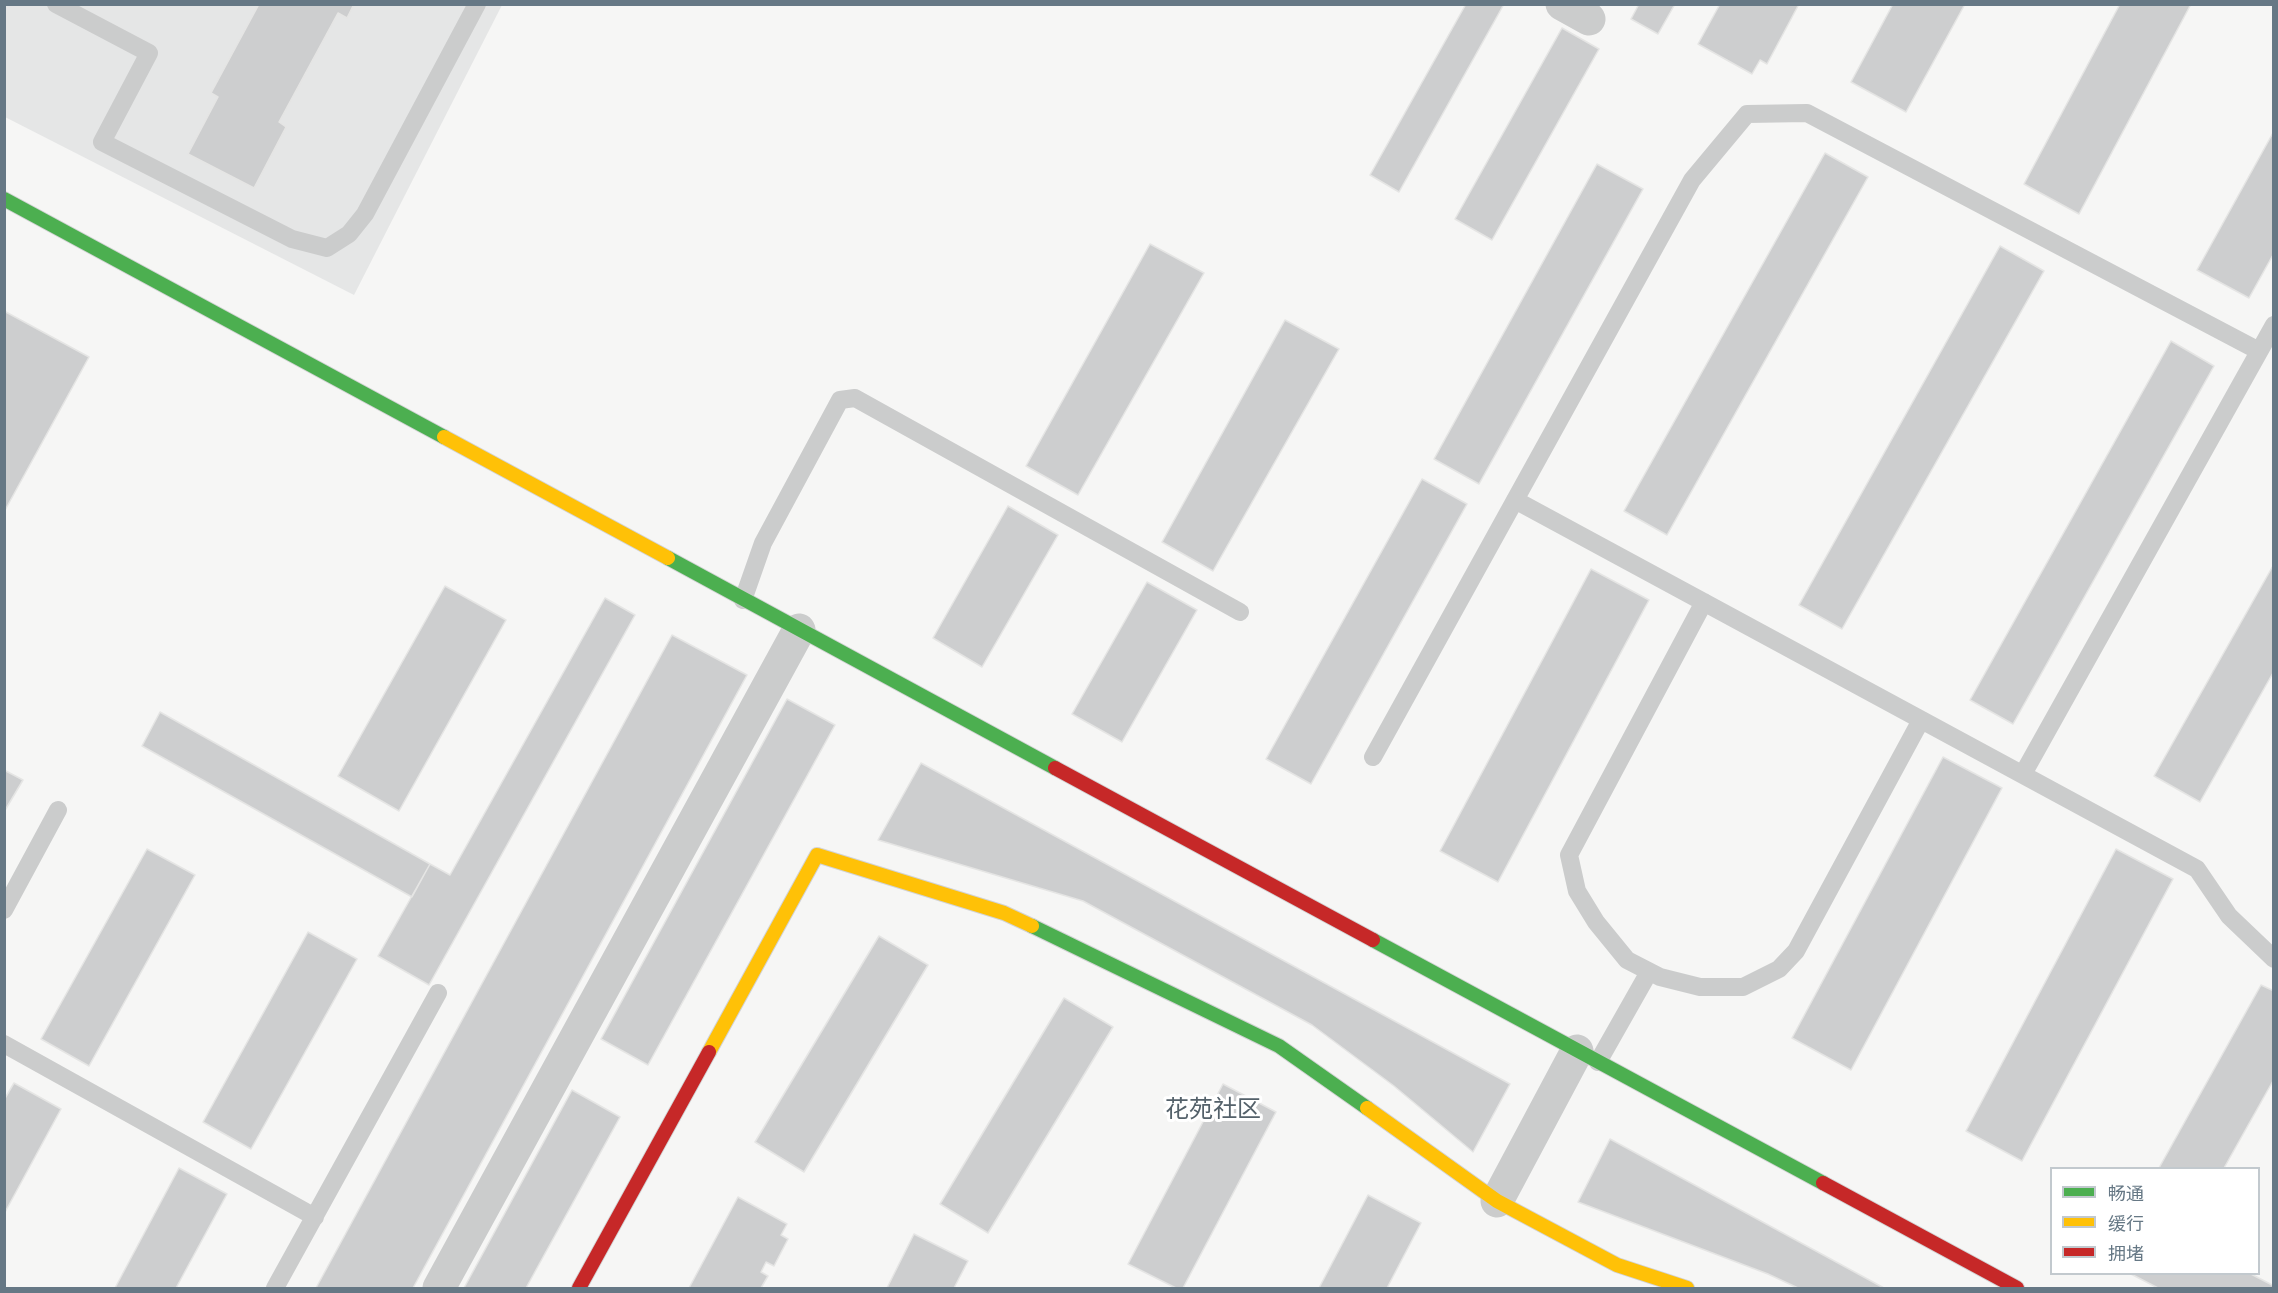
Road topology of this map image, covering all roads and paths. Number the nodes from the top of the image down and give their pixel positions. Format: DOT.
graph roads {
  1 [pos="56,4"];
  2 [pos="477,4"];
  3 [pos="4,199"];
  4 [pos="2274,325"];
  5 [pos="2259,351"];
  6 [pos="1515,500"];
  7 [pos="742,600"];
  8 [pos="1704,602"];
  9 [pos="1240,612"];
  10 [pos="799,630"];
  11 [pos="1921,720"];
  12 [pos="1373,757"];
  13 [pos="2023,774"];
  14 [pos="58,810"];
  15 [pos="4,910"];
  16 [pos="2274,959"];
  17 [pos="1649,972"];
  18 [pos="438,993"];
  19 [pos="4,1044"];
  20 [pos="1588,1057"];
  21 [pos="1497,1201"];
  22 [pos="315,1216"];
  23 [pos="275,1288"];
  24 [pos="439,1288"];
  25 [pos="579,1288"];
  26 [pos="1687,1288"];
  27 [pos="2017,1288"];
  1 -- 2 [label="lane"];
  3 -- 7 [label="street"];
  4 -- 5 [label="lane"];
  5 -- 6 [label="lane"];
  5 -- 13 [label="lane"];
  6 -- 8 [label="lane"];
  6 -- 12 [label="lane"];
  7 -- 9 [label="lane"];
  7 -- 10 [label="street"];
  8 -- 11 [label="lane"];
  8 -- 17 [label="lane"];
  10 -- 20 [label="street"];
  10 -- 24 [label="street"];
  11 -- 13 [label="lane"];
  11 -- 17 [label="lane"];
  13 -- 16 [label="lane"];
  14 -- 15 [label="lane"];
  17 -- 20 [label="lane"];
  18 -- 22 [label="lane"];
  19 -- 22 [label="lane"];
  20 -- 21 [label="street"];
  20 -- 27 [label="street"];
  21 -- 25 [label="street"];
  21 -- 26 [label="street"];
  22 -- 23 [label="lane"];
}
